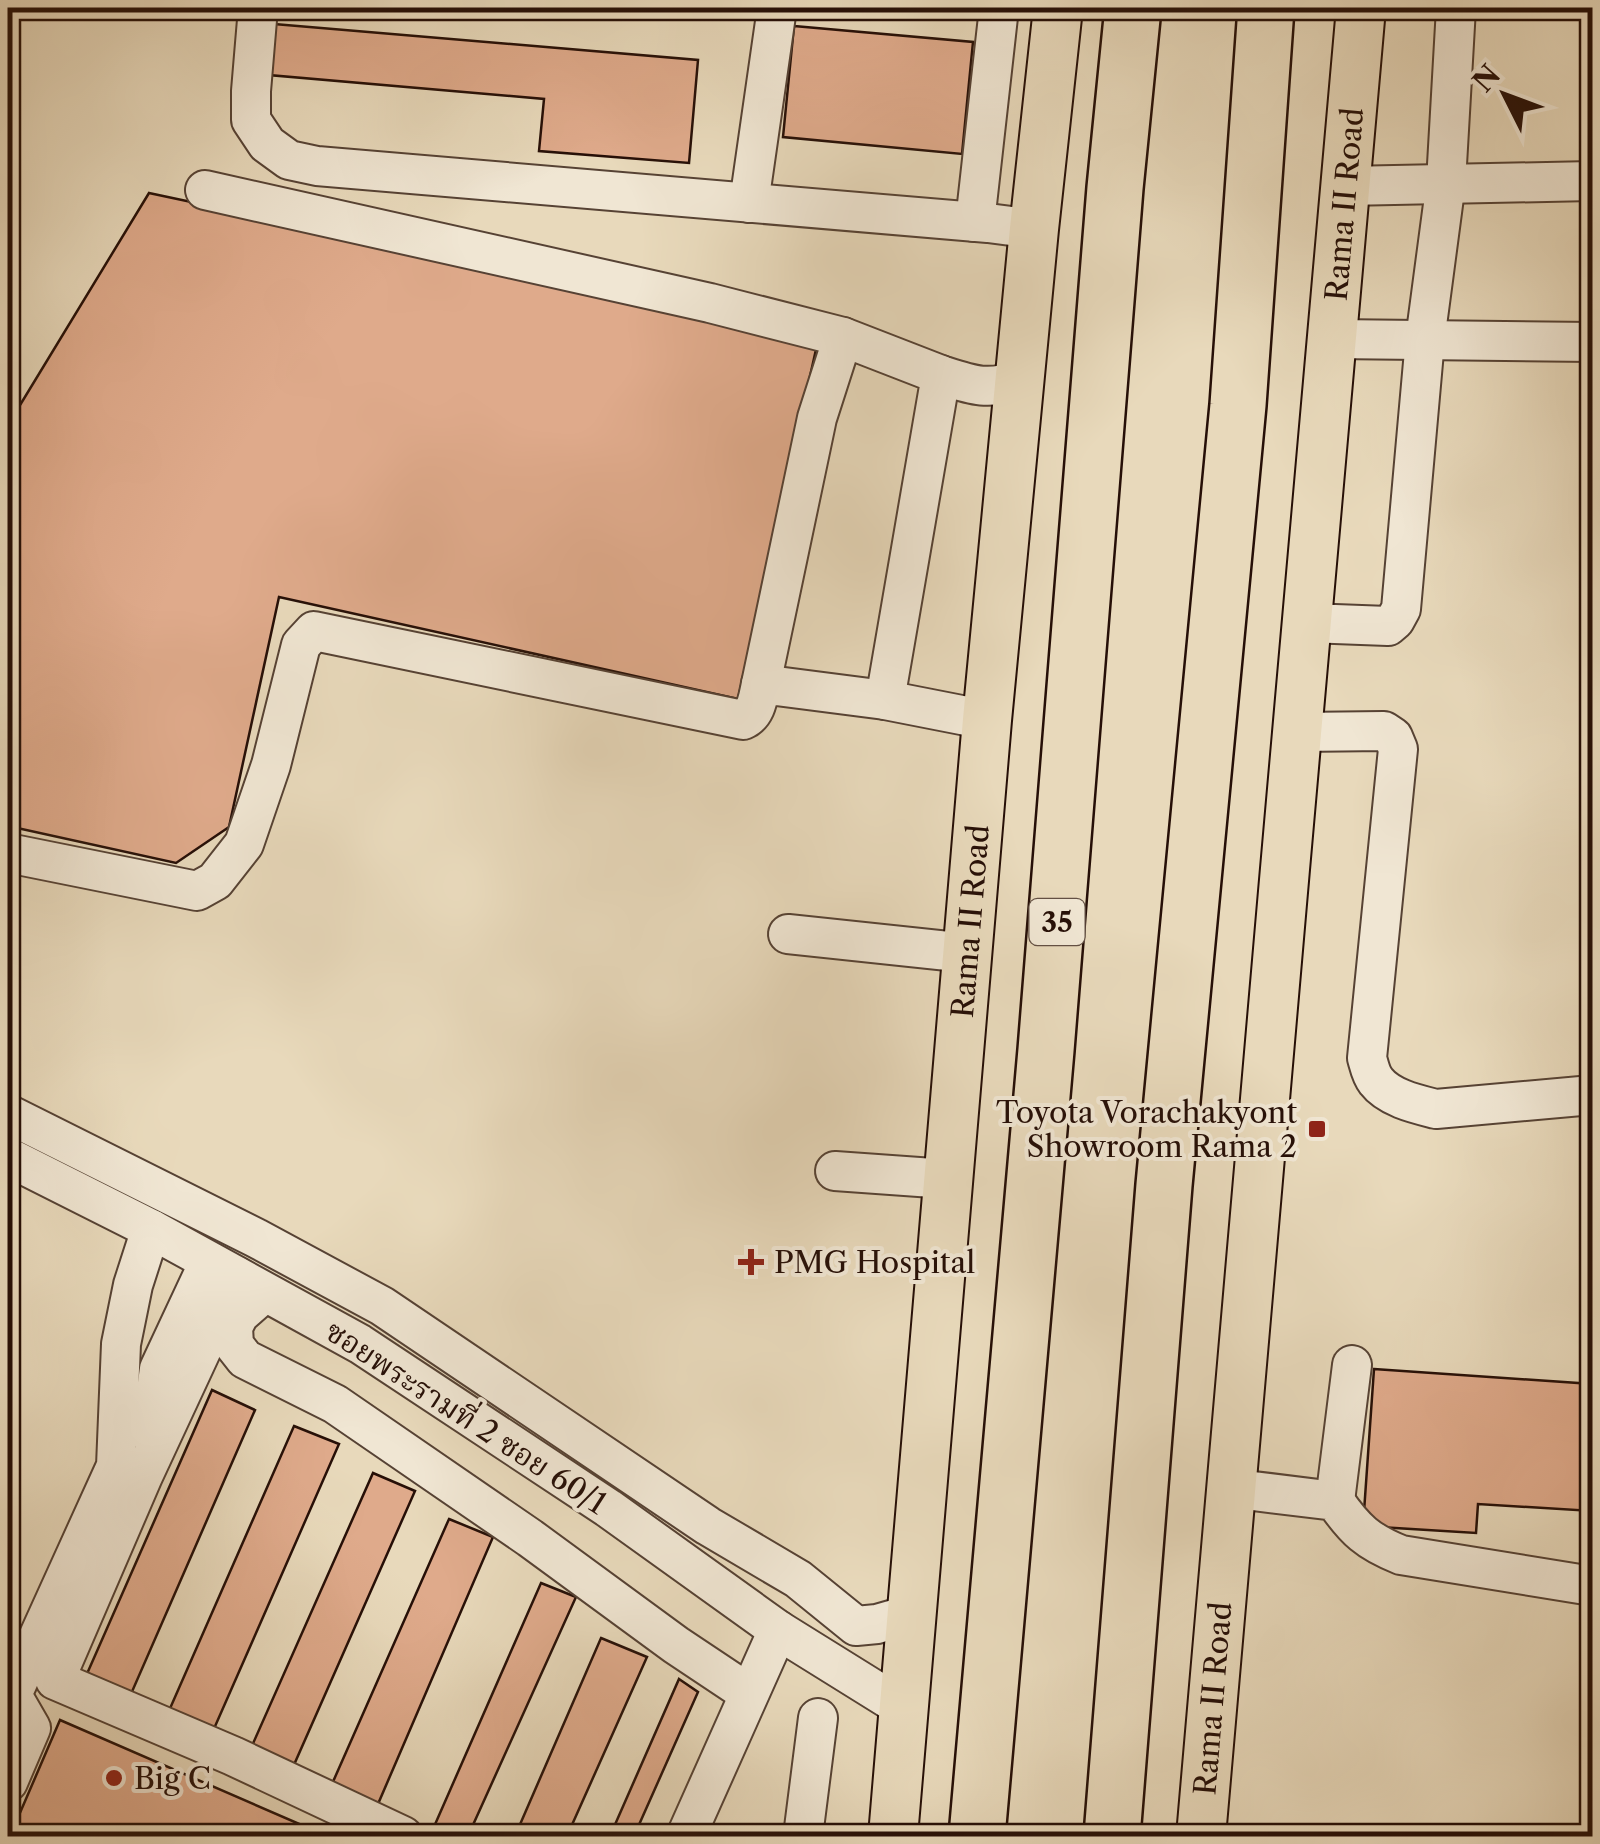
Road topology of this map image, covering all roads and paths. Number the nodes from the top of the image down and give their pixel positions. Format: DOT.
graph roads {
  1 [pos="258,8"];
  2 [pos="777,8"];
  3 [pos="999,8"];
  4 [pos="1054,8"];
  5 [pos="1133,8"];
  6 [pos="1266,8"];
  7 [pos="1361,8"];
  8 [pos="1456,8"];
  9 [pos="1592,180"];
  10 [pos="1446,182"];
  11 [pos="1346,186"];
  12 [pos="206,190"];
  13 [pos="749,203"];
  14 [pos="975,222"];
  15 [pos="1034,229"];
  16 [pos="842,337"];
  17 [pos="1334,339"];
  18 [pos="1425,340"];
  19 [pos="1592,342"];
  20 [pos="941,376"];
  21 [pos="1019,380"];
  22 [pos="1308,623"];
  23 [pos="761,684"];
  24 [pos="885,700"];
  25 [pos="986,720"];
  26 [pos="1299,732"];
  27 [pos="8,852"];
  28 [pos="788,934"];
  29 [pos="967,953"];
  30 [pos="1592,1095"];
  31 [pos="8,1114"];
  32 [pos="8,1157"];
  33 [pos="835,1171"];
  34 [pos="947,1179"];
  35 [pos="151,1229"];
  36 [pos="223,1269"];
  37 [pos="282,1302"];
  38 [pos="1352,1365"];
  39 [pos="181,1395"];
  40 [pos="376,1433"];
  41 [pos="143,1476"];
  42 [pos="1230,1488"];
  43 [pos="1335,1501"];
  44 [pos="1592,1586"];
  45 [pos="912,1614"];
  46 [pos="778,1630"];
  47 [pos="748,1694"];
  48 [pos="906,1708"];
  49 [pos="818,1718"];
  50 [pos="8,1782"];
  51 [pos="403,1836"];
  52 [pos="686,1836"];
  53 [pos="803,1836"];
  54 [pos="893,1836"];
  55 [pos="976,1836"];
  56 [pos="1112,1836"];
  57 [pos="1201,1836"];
  1 -- 13 [label="street"];
  2 -- 13 [label="street"];
  3 -- 14 [label="street"];
  4 -- 15 [label="main road, Rama II Road"];
  5 -- 55 [label="highway, 35"];
  6 -- 56 [label="highway"];
  7 -- 11 [label="main road, Rama II Road"];
  8 -- 10 [label="street"];
  9 -- 10 [label="street"];
  10 -- 11 [label="street"];
  10 -- 18 [label="street"];
  11 -- 17 [label="main road, Rama II Road"];
  12 -- 16 [label="street"];
  13 -- 14 [label="street"];
  14 -- 15 [label="street"];
  15 -- 21 [label="main road, Rama II Road"];
  16 -- 20 [label="street"];
  16 -- 23 [label="street"];
  17 -- 18 [label="street"];
  17 -- 22 [label="main road, Rama II Road"];
  18 -- 19 [label="street"];
  18 -- 22 [label="street"];
  20 -- 21 [label="street"];
  20 -- 24 [label="street"];
  21 -- 25 [label="main road, Rama II Road"];
  22 -- 26 [label="main road, Rama II Road"];
  23 -- 24 [label="street"];
  23 -- 27 [label="street"];
  24 -- 25 [label="street"];
  25 -- 29 [label="main road, Rama II Road"];
  26 -- 30 [label="street"];
  26 -- 42 [label="main road, Rama II Road"];
  28 -- 29 [label="street"];
  29 -- 34 [label="main road, Rama II Road"];
  31 -- 45 [label="street, ซอยพระรามที่ 2 ซอย 60/1"];
  32 -- 35 [label="street, ซอยพระรามที่ 2 ซอย 60/1"];
  33 -- 34 [label="street"];
  34 -- 45 [label="main road, Rama II Road"];
  35 -- 36 [label="street, ซอยพระรามที่ 2 ซอย 60/1"];
  35 -- 50 [label="street"];
  36 -- 37 [label="street, ซอยพระรามที่ 2 ซอย 60/1"];
  36 -- 39 [label="street"];
  36 -- 41 [label="street"];
  37 -- 40 [label="street"];
  37 -- 46 [label="street, ซอยพระรามที่ 2 ซอย 60/1"];
  38 -- 43 [label="street"];
  39 -- 40 [label="street"];
  39 -- 41 [label="street"];
  40 -- 47 [label="street"];
  41 -- 51 [label="street"];
  42 -- 43 [label="street"];
  42 -- 57 [label="main road, Rama II Road"];
  43 -- 44 [label="street"];
  45 -- 48 [label="main road, Rama II Road"];
  46 -- 47 [label="street"];
  46 -- 48 [label="street, ซอยพระรามที่ 2 ซอย 60/1"];
  47 -- 52 [label="street"];
  48 -- 54 [label="main road, Rama II Road"];
  49 -- 53 [label="street"];
}
